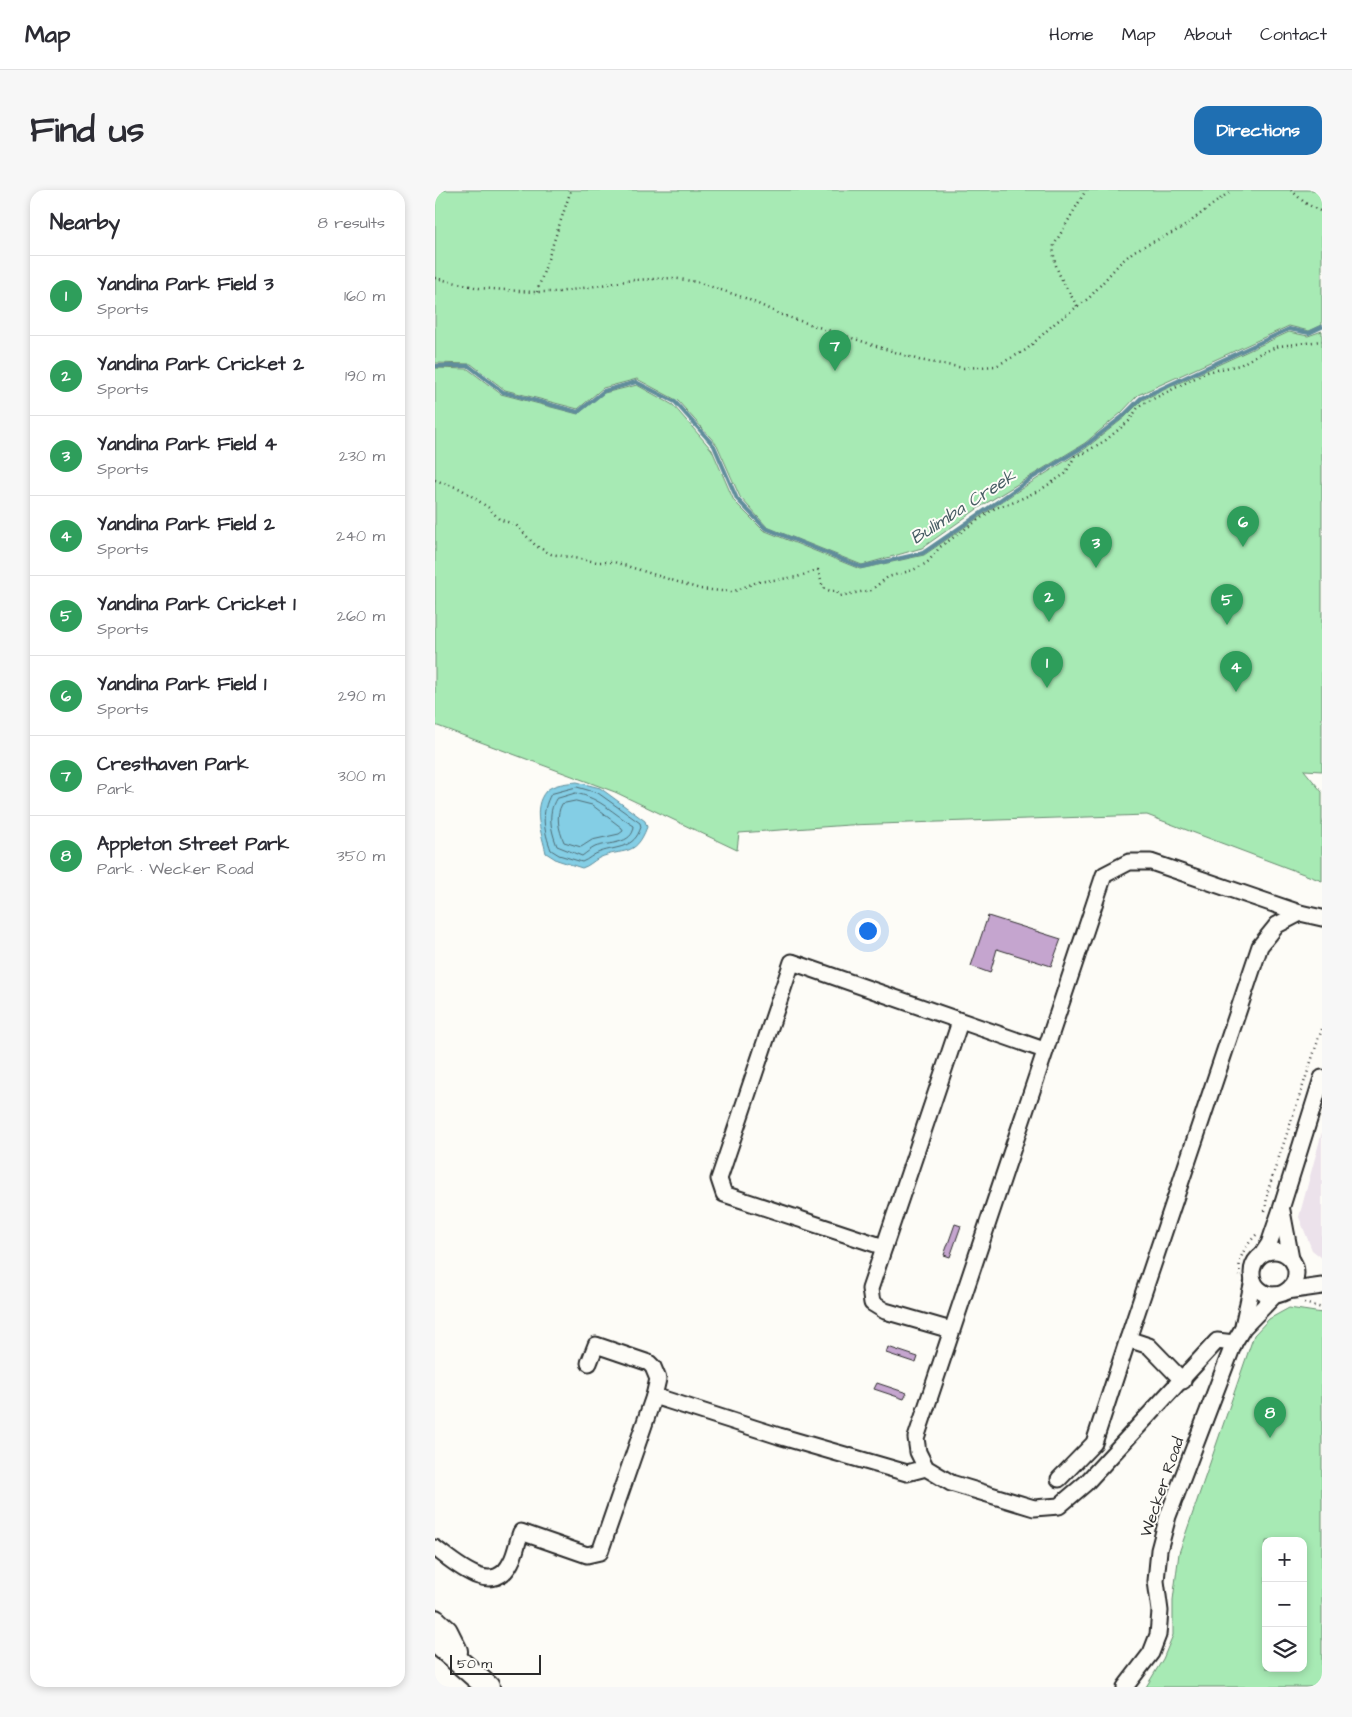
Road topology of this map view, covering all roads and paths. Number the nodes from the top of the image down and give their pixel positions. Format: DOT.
graph roads {
  1 [pos="571,190"];
  2 [pos="1085,190"];
  3 [pos="1232,190"];
  4 [pos="1291,190"];
  5 [pos="1322,212"];
  6 [pos="435,278"];
  7 [pos="537,292"];
  8 [pos="1077,306"];
  9 [pos="1322,341"];
  10 [pos="435,480"];
  11 [pos="1300,913"];
  12 [pos="1322,918"];
  13 [pos="960,1022"];
  14 [pos="1044,1050"];
  15 [pos="1322,1078"];
  16 [pos="1281,1209"];
  17 [pos="884,1247"];
  18 [pos="1263,1253"];
  19 [pos="1293,1262"];
  20 [pos="1253,1280"];
  21 [pos="1322,1285"];
  22 [pos="1281,1293"];
  23 [pos="1313,1305"];
  24 [pos="1322,1308"];
  25 [pos="1243,1328"];
  26 [pos="951,1330"];
  27 [pos="1128,1339"];
  28 [pos="1234,1343"];
  29 [pos="589,1363"];
  30 [pos="1183,1381"];
  31 [pos="654,1396"];
  32 [pos="926,1468"];
  33 [pos="1059,1479"];
  34 [pos="435,1548"];
  35 [pos="435,1621"];
  36 [pos="435,1641"];
  37 [pos="462,1664"];
  38 [pos="488,1687"];
  39 [pos="1125,1687"];
  1 -- 7 [label="path"];
  2 -- 8 [label="path"];
  3 -- 8 [label="path"];
  4 -- 5 [label="path"];
  6 -- 7 [label="path"];
  7 -- 8 [label="path"];
  9 -- 10 [label="path"];
  11 -- 12 [label="street"];
  11 -- 14 [label="street"];
  11 -- 27 [label="street"];
  13 -- 14 [label="street"];
  13 -- 17 [label="street"];
  13 -- 17 [label="street"];
  14 -- 26 [label="street"];
  15 -- 16 [label="street, Wecker Road"];
  16 -- 18 [label="street, Wecker Road"];
  16 -- 19 [label="street, Wecker Road"];
  17 -- 26 [label="street"];
  18 -- 19 [label="street"];
  18 -- 20 [label="street, Wecker Road"];
  19 -- 21 [label="street"];
  19 -- 22 [label="street, Wecker Road"];
  20 -- 22 [label="street"];
  20 -- 25 [label="street, Wecker Road"];
  21 -- 22 [label="street"];
  22 -- 25 [label="street, Wecker Road"];
  23 -- 24 [label="path"];
  25 -- 28 [label="street, Wecker Road"];
  26 -- 32 [label="street"];
  27 -- 30 [label="street"];
  27 -- 33 [label="street"];
  28 -- 30 [label="street"];
  28 -- 39 [label="street, Wecker Road"];
  29 -- 31 [label="street"];
  30 -- 32 [label="street"];
  31 -- 32 [label="street"];
  31 -- 34 [label="street"];
  35 -- 37 [label="highway"];
  36 -- 37 [label="highway"];
  37 -- 38 [label="highway"];
}
